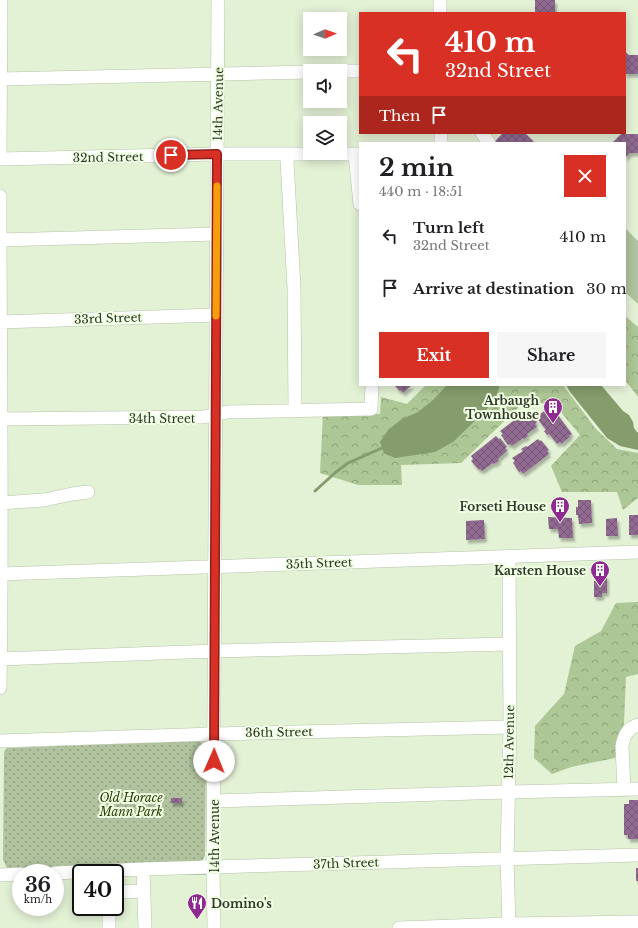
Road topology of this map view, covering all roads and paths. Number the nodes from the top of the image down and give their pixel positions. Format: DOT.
graph roads {
  1 [pos="1,0"];
  2 [pos="218,0"];
  3 [pos="440,0"];
  4 [pos="440,12"];
  5 [pos="359,71"];
  6 [pos="303,72"];
  7 [pos="347,72"];
  8 [pos="218,73"];
  9 [pos="0,79"];
  10 [pos="217,154"];
  11 [pos="357,154"];
  12 [pos="0,158"];
  13 [pos="287,160"];
  14 [pos="359,187"];
  15 [pos="0,196"];
  16 [pos="217,234"];
  17 [pos="0,240"];
  18 [pos="216,315"];
  19 [pos="0,322"];
  20 [pos="372,386"];
  21 [pos="295,411"];
  22 [pos="215,414"];
  23 [pos="0,419"];
  24 [pos="88,492"];
  25 [pos="0,503"];
  26 [pos="638,552"];
  27 [pos="509,557"];
  28 [pos="215,567"];
  29 [pos="1,574"];
  30 [pos="510,644"];
  31 [pos="215,651"];
  32 [pos="0,659"];
  33 [pos="0,688"];
  34 [pos="510,726"];
  35 [pos="638,726"];
  36 [pos="215,734"];
  37 [pos="0,741"];
  38 [pos="638,789"];
  39 [pos="624,790"];
  40 [pos="508,792"];
  41 [pos="214,801"];
  42 [pos="638,855"];
  43 [pos="507,858"];
  44 [pos="213,867"];
  45 [pos="143,869"];
  46 [pos="64,873"];
  47 [pos="12,874"];
  48 [pos="0,875"];
  49 [pos="144,891"];
  50 [pos="124,892"];
  51 [pos="109,916"];
  52 [pos="638,922"];
  53 [pos="509,926"];
  54 [pos="109,928"];
  55 [pos="145,928"];
  56 [pos="214,928"];
  57 [pos="399,928"];
  1 -- 9 [label="street"];
  2 -- 8 [label="street, 14th Avenue"];
  3 -- 4 [label="street"];
  5 -- 7 [label="street"];
  6 -- 8 [label="street"];
  8 -- 9 [label="street"];
  8 -- 10 [label="street, 14th Avenue"];
  9 -- 12 [label="street"];
  10 -- 11 [label="street, 32nd Street"];
  10 -- 12 [label="street, 32nd Street"];
  10 -- 16 [label="street, 14th Avenue"];
  11 -- 14 [label="street"];
  13 -- 21 [label="street"];
  15 -- 17 [label="street"];
  16 -- 17 [label="street"];
  16 -- 18 [label="street, 14th Avenue"];
  17 -- 19 [label="street"];
  18 -- 19 [label="street, 33rd Street"];
  18 -- 22 [label="street, 14th Avenue"];
  19 -- 23 [label="street"];
  20 -- 21 [label="street, 34th Street"];
  21 -- 22 [label="street, 34th Street"];
  22 -- 23 [label="street, 34th Street"];
  22 -- 28 [label="street, 14th Avenue"];
  23 -- 25 [label="street"];
  24 -- 25 [label="street"];
  25 -- 29 [label="street"];
  26 -- 27 [label="street, 35th Street"];
  27 -- 28 [label="street, 35th Street"];
  27 -- 30 [label="street, 12th Avenue"];
  28 -- 29 [label="street, 35th Street"];
  28 -- 31 [label="street, 14th Avenue"];
  29 -- 32 [label="street"];
  30 -- 31 [label="street"];
  30 -- 34 [label="street, 12th Avenue"];
  31 -- 32 [label="street"];
  31 -- 36 [label="street, 14th Avenue"];
  32 -- 33 [label="street"];
  34 -- 36 [label="street, 36th Street"];
  34 -- 40 [label="street, 12th Avenue"];
  35 -- 39 [label="street"];
  36 -- 37 [label="street, 36th Street"];
  36 -- 41 [label="street, 14th Avenue"];
  38 -- 39 [label="street"];
  39 -- 40 [label="street"];
  40 -- 41 [label="street"];
  40 -- 43 [label="street, 12th Avenue"];
  41 -- 44 [label="street, 14th Avenue"];
  42 -- 43 [label="street, 37th Street"];
  43 -- 44 [label="street, 37th Street"];
  43 -- 53 [label="street, 12th Avenue"];
  44 -- 45 [label="street, 37th Street"];
  44 -- 56 [label="street, 14th Avenue"];
  45 -- 46 [label="street, 37th Street"];
  45 -- 49 [label="street"];
  47 -- 48 [label="street"];
  49 -- 50 [label="street"];
  49 -- 55 [label="street"];
  51 -- 54 [label="street"];
  52 -- 53 [label="street"];
  53 -- 57 [label="street"];
}
